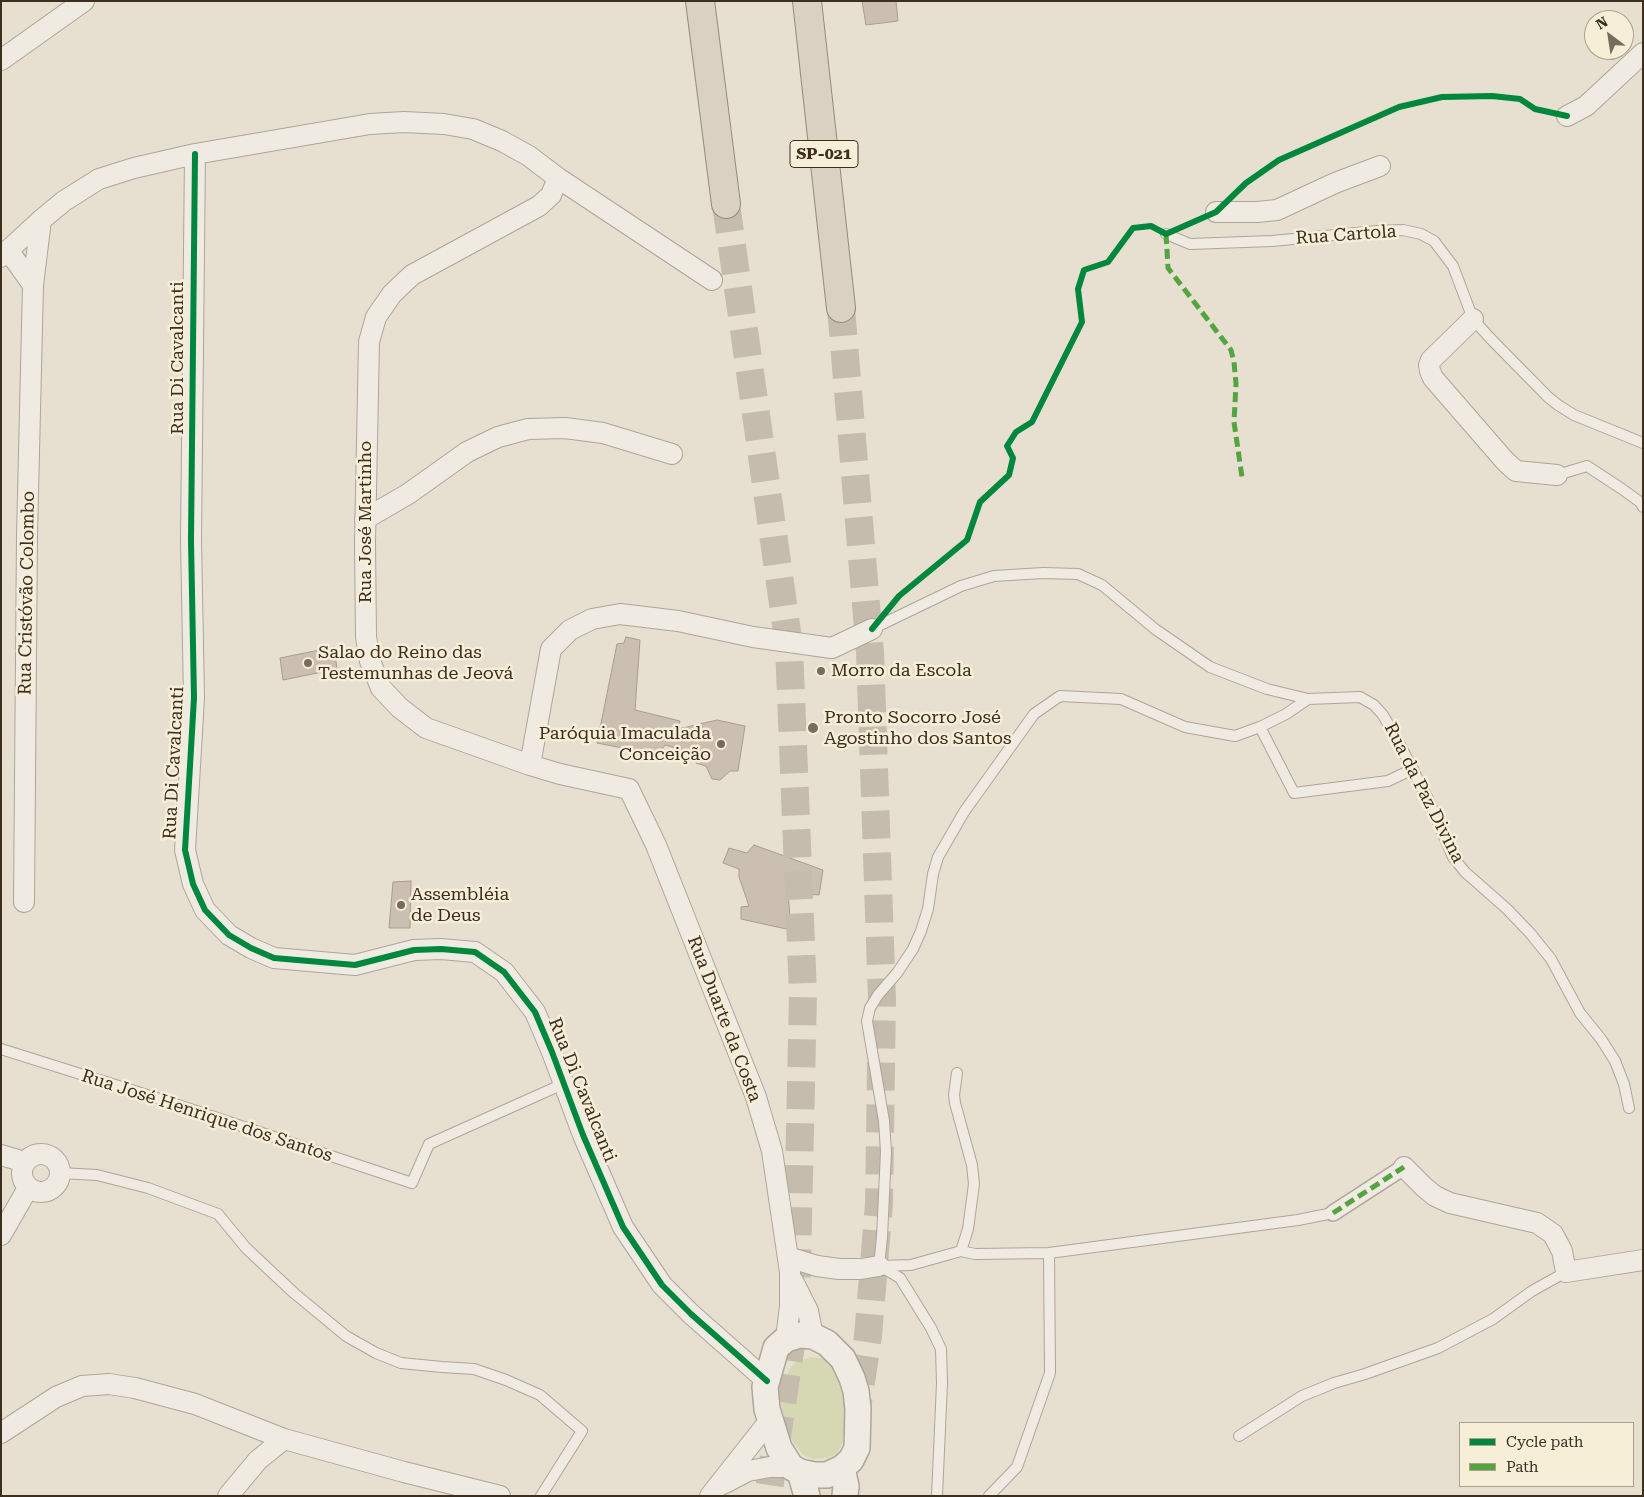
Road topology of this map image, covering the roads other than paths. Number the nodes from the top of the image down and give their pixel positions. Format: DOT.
graph roads {
  1 [pos="84,1"];
  2 [pos="700,1"];
  3 [pos="807,1"];
  4 [pos="1643,53"];
  5 [pos="1,60"];
  6 [pos="1567,116"];
  7 [pos="195,154"];
  8 [pos="1380,166"];
  9 [pos="558,178"];
  10 [pos="726,204"];
  11 [pos="1216,212"];
  12 [pos="41,220"];
  13 [pos="1166,234"];
  14 [pos="5,253"];
  15 [pos="712,280"];
  16 [pos="33,284"];
  17 [pos="841,308"];
  18 [pos="1473,319"];
  19 [pos="1643,443"];
  20 [pos="672,454"];
  21 [pos="1557,475"];
  22 [pos="1643,507"];
  23 [pos="365,519"];
  24 [pos="872,629"];
  25 [pos="1308,698"];
  26 [pos="1260,727"];
  27 [pos="530,765"];
  28 [pos="1413,769"];
  29 [pos="629,789"];
  30 [pos="24,902"];
  31 [pos="1,1049"];
  32 [pos="957,1073"];
  33 [pos="563,1084"];
  34 [pos="1628,1108"];
  35 [pos="1,1155"];
  36 [pos="25,1162"];
  37 [pos="1404,1167"];
  38 [pos="60,1173"];
  39 [pos="28,1188"];
  40 [pos="1333,1213"];
  41 [pos="1,1235"];
  42 [pos="961,1251"];
  43 [pos="1049,1253"];
  44 [pos="1643,1260"];
  45 [pos="789,1265"];
  46 [pos="879,1266"];
  47 [pos="1566,1272"];
  48 [pos="813,1336"];
  49 [pos="786,1339"];
  50 [pos="766,1381"];
  51 [pos="770,1420"];
  52 [pos="1,1433"];
  53 [pos="1239,1436"];
  54 [pos="284,1439"];
  55 [pos="842,1468"];
  56 [pos="799,1479"];
  57 [pos="228,1496"];
  58 [pos="500,1496"];
  59 [pos="541,1496"];
  60 [pos="710,1496"];
  61 [pos="845,1496"];
  62 [pos="937,1496"];
  63 [pos="989,1496"];
  1 -- 5 [label="street"];
  2 -- 10 [label="highway"];
  3 -- 17 [label="highway, SP-021"];
  4 -- 6 [label="street"];
  7 -- 9 [label="street"];
  7 -- 12 [label="street"];
  7 -- 33 [label="street, Rua Di Cavalcanti"];
  8 -- 11 [label="street"];
  9 -- 15 [label="street"];
  9 -- 23 [label="street, Rua José Martinho"];
  12 -- 14 [label="street"];
  12 -- 16 [label="street, Rua Cristóvão Colombo"];
  13 -- 18 [label="lane, Rua Cartola"];
  14 -- 16 [label="street"];
  16 -- 30 [label="street, Rua Cristóvão Colombo"];
  18 -- 19 [label="lane, Rua Cartola"];
  18 -- 21 [label="street"];
  20 -- 23 [label="street"];
  21 -- 22 [label="lane"];
  23 -- 27 [label="street, Rua José Martinho"];
  24 -- 25 [label="lane, Rua da Paz Divina"];
  24 -- 27 [label="street"];
  25 -- 26 [label="lane"];
  25 -- 28 [label="lane, Rua da Paz Divina"];
  26 -- 28 [label="lane"];
  26 -- 46 [label="lane"];
  27 -- 29 [label="street, Rua José Martinho"];
  28 -- 34 [label="lane, Rua da Paz Divina"];
  29 -- 45 [label="street, Rua Duarte da Costa"];
  31 -- 33 [label="lane, Rua José Henrique dos Santos"];
  32 -- 42 [label="lane"];
  33 -- 50 [label="street, Rua Di Cavalcanti"];
  35 -- 36 [label="street"];
  36 -- 38 [label="street"];
  36 -- 39 [label="street"];
  37 -- 40 [label="street"];
  37 -- 47 [label="street"];
  38 -- 39 [label="street"];
  38 -- 59 [label="lane"];
  39 -- 41 [label="street"];
  40 -- 43 [label="lane"];
  42 -- 43 [label="lane"];
  42 -- 46 [label="lane"];
  43 -- 63 [label="lane"];
  44 -- 47 [label="street"];
  45 -- 46 [label="street"];
  45 -- 48 [label="street, Rua Duarte da Costa"];
  45 -- 49 [label="street, Rua Duarte da Costa"];
  46 -- 62 [label="lane"];
  47 -- 53 [label="lane"];
  48 -- 49 [label="street"];
  48 -- 55 [label="street"];
  49 -- 50 [label="street"];
  50 -- 51 [label="street"];
  51 -- 56 [label="street"];
  51 -- 60 [label="street"];
  52 -- 54 [label="street"];
  54 -- 57 [label="street"];
  54 -- 58 [label="street"];
  55 -- 56 [label="street"];
  55 -- 61 [label="street"];
  56 -- 60 [label="street"];
}
